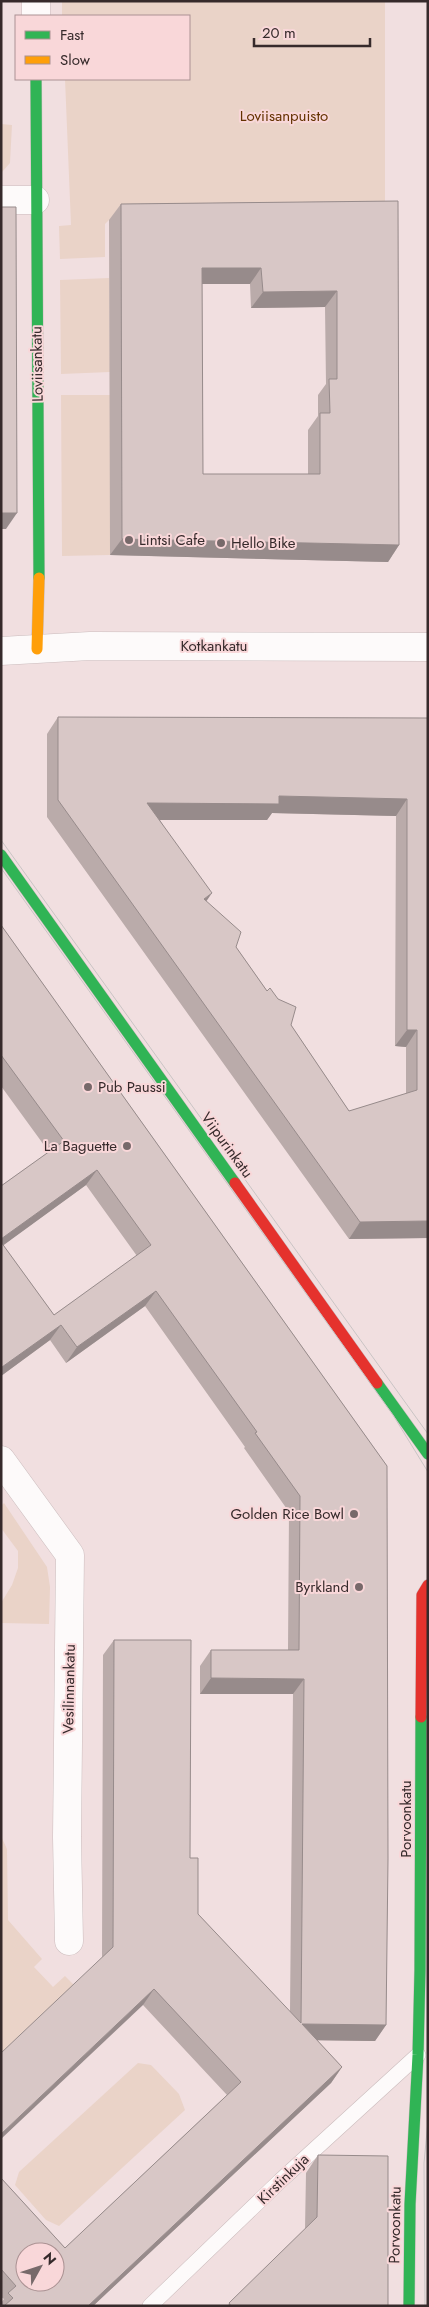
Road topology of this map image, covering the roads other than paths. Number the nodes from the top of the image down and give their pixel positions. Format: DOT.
graph roads {
  1 [pos="36,1"];
  2 [pos="36,15"];
  3 [pos="36,80"];
  4 [pos="1,200"];
  5 [pos="35,200"];
  6 [pos="428,647"];
  7 [pos="38,649"];
  8 [pos="1,651"];
  9 [pos="1,854"];
  10 [pos="428,1454"];
  11 [pos="1,1460"];
  12 [pos="428,1585"];
  13 [pos="69,1941"];
  14 [pos="423,2055"];
  15 [pos="150,2306"];
  16 [pos="408,2306"];
  1 -- 2 [label="street"];
  3 -- 5 [label="street, Loviisankatu"];
  4 -- 5 [label="street"];
  5 -- 7 [label="street, Loviisankatu"];
  6 -- 7 [label="street, Kotkankatu"];
  7 -- 8 [label="street, Kotkankatu"];
  9 -- 10 [label="street, Viipurinkatu"];
  11 -- 13 [label="street, Vesilinnankatu"];
  12 -- 14 [label="street, Porvoonkatu"];
  14 -- 15 [label="lane, Kirstinkuja"];
  14 -- 16 [label="street, Porvoonkatu"];
}
